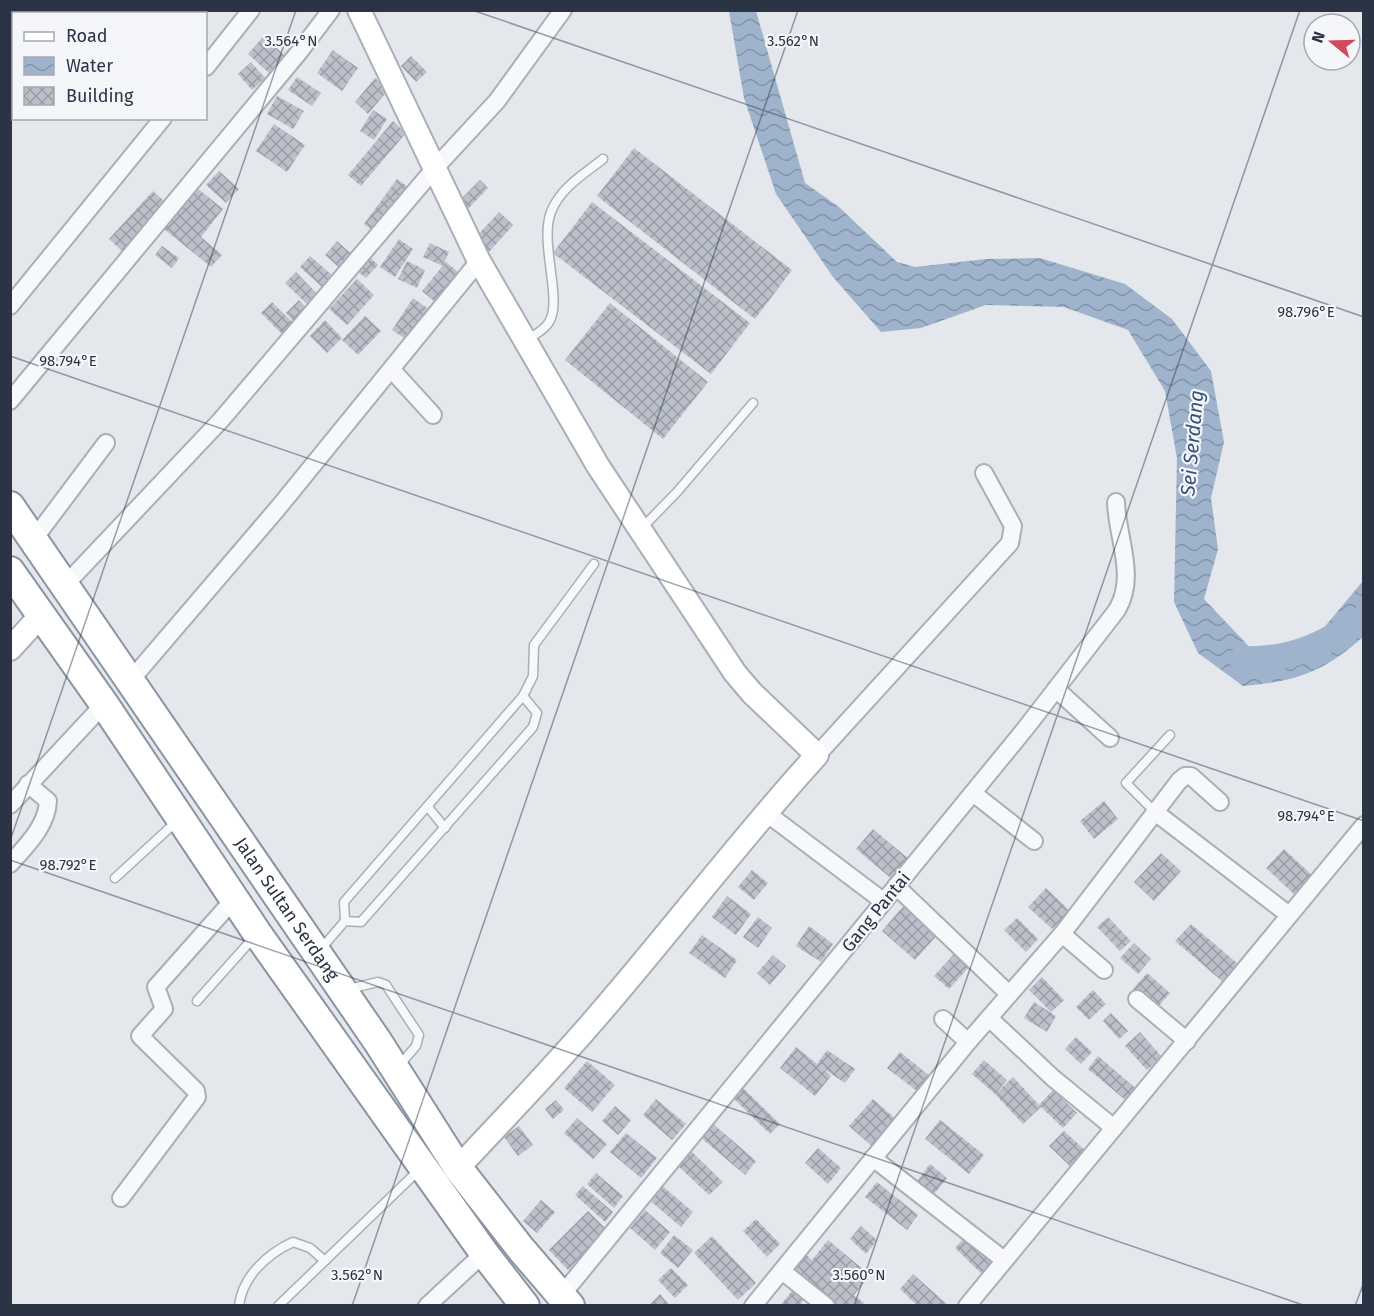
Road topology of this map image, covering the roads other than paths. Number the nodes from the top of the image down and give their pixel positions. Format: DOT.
graph roads {
  1 [pos="251,10"];
  2 [pos="331,10"];
  3 [pos="359,10"];
  4 [pos="563,10"];
  5 [pos="207,66"];
  6 [pos="162,120"];
  7 [pos="603,159"];
  8 [pos="435,168"];
  9 [pos="478,261"];
  10 [pos="10,306"];
  11 [pos="527,340"];
  12 [pos="392,370"];
  13 [pos="10,401"];
  14 [pos="753,403"];
  15 [pos="433,415"];
  16 [pos="106,443"];
  17 [pos="984,473"];
  18 [pos="1116,502"];
  19 [pos="10,506"];
  20 [pos="639,530"];
  21 [pos="34,539"];
  22 [pos="594,564"];
  23 [pos="10,571"];
  24 [pos="65,585"];
  25 [pos="42,614"];
  26 [pos="10,649"];
  27 [pos="130,681"];
  28 [pos="1056,689"];
  29 [pos="523,696"];
  30 [pos="104,704"];
  31 [pos="1170,735"];
  32 [pos="1110,738"];
  33 [pos="817,755"];
  34 [pos="28,784"];
  35 [pos="973,793"];
  36 [pos="1220,802"];
  37 [pos="10,805"];
  38 [pos="428,807"];
  39 [pos="765,812"];
  40 [pos="1155,812"];
  41 [pos="180,818"];
  42 [pos="1364,825"];
  43 [pos="446,828"];
  44 [pos="1034,841"];
  45 [pos="10,864"];
  46 [pos="115,878"];
  47 [pos="896,886"];
  48 [pos="234,899"];
  49 [pos="883,901"];
  50 [pos="1289,915"];
  51 [pos="345,921"];
  52 [pos="257,933"];
  53 [pos="1062,934"];
  54 [pos="317,953"];
  55 [pos="1104,970"];
  56 [pos="342,990"];
  57 [pos="1010,994"];
  58 [pos="1137,999"];
  59 [pos="197,1001"];
  60 [pos="989,1018"];
  61 [pos="943,1019"];
  62 [pos="1187,1041"];
  63 [pos="968,1042"];
  64 [pos="396,1070"];
  65 [pos="1114,1128"];
  66 [pos="873,1158"];
  67 [pos="423,1167"];
  68 [pos="458,1168"];
  69 [pos="121,1198"];
  70 [pos="484,1253"];
  71 [pos="1004,1260"];
  72 [pos="325,1261"];
  73 [pos="782,1271"];
  74 [pos="566,1301"];
  75 [pos="239,1305"];
  76 [pos="278,1305"];
  77 [pos="427,1305"];
  78 [pos="525,1305"];
  79 [pos="753,1305"];
  80 [pos="826,1305"];
  81 [pos="967,1305"];
  1 -- 5 [label="street"];
  2 -- 13 [label="street"];
  3 -- 8 [label="street"];
  4 -- 8 [label="street"];
  6 -- 10 [label="street"];
  7 -- 11 [label="lane"];
  8 -- 9 [label="street"];
  8 -- 24 [label="street"];
  9 -- 11 [label="street"];
  9 -- 12 [label="street"];
  11 -- 20 [label="street"];
  12 -- 15 [label="street"];
  12 -- 27 [label="street"];
  14 -- 20 [label="lane"];
  16 -- 21 [label="street"];
  17 -- 33 [label="street"];
  18 -- 28 [label="street, Gang Pantai"];
  19 -- 21 [label="highway, Jalan Sultan Serdang"];
  20 -- 33 [label="street"];
  21 -- 24 [label="highway, Jalan Sultan Serdang"];
  22 -- 29 [label="lane"];
  23 -- 25 [label="highway, Jalan Sultan Serdang"];
  24 -- 27 [label="highway, Jalan Sultan Serdang"];
  25 -- 26 [label="street"];
  25 -- 30 [label="highway, Jalan Sultan Serdang"];
  27 -- 54 [label="highway, Jalan Sultan Serdang"];
  28 -- 32 [label="street"];
  28 -- 35 [label="street, Gang Pantai"];
  29 -- 38 [label="lane"];
  29 -- 43 [label="lane"];
  30 -- 34 [label="street"];
  30 -- 41 [label="highway, Jalan Sultan Serdang"];
  31 -- 40 [label="lane"];
  33 -- 39 [label="street"];
  34 -- 37 [label="street"];
  34 -- 45 [label="street"];
  35 -- 44 [label="street"];
  35 -- 47 [label="street, Gang Pantai"];
  36 -- 40 [label="street"];
  38 -- 43 [label="lane"];
  38 -- 51 [label="lane"];
  39 -- 49 [label="street"];
  39 -- 68 [label="street"];
  40 -- 50 [label="street"];
  40 -- 53 [label="street"];
  41 -- 46 [label="lane"];
  41 -- 48 [label="highway, Jalan Sultan Serdang"];
  42 -- 50 [label="street"];
  43 -- 51 [label="lane"];
  47 -- 49 [label="street, Gang Pantai"];
  47 -- 57 [label="street"];
  48 -- 52 [label="highway, Jalan Sultan Serdang"];
  48 -- 69 [label="street"];
  49 -- 74 [label="street, Gang Pantai"];
  50 -- 62 [label="street"];
  51 -- 54 [label="lane"];
  52 -- 59 [label="lane"];
  52 -- 67 [label="highway, Jalan Sultan Serdang"];
  53 -- 55 [label="street"];
  53 -- 57 [label="street"];
  54 -- 56 [label="highway, Jalan Sultan Serdang"];
  56 -- 64 [label="highway, Jalan Sultan Serdang"];
  56 -- 64 [label="lane"];
  57 -- 60 [label="street"];
  58 -- 62 [label="street"];
  60 -- 63 [label="street"];
  60 -- 65 [label="street"];
  61 -- 63 [label="street"];
  62 -- 65 [label="street"];
  63 -- 66 [label="street"];
  64 -- 68 [label="highway, Jalan Sultan Serdang"];
  65 -- 71 [label="street"];
  66 -- 71 [label="street"];
  66 -- 73 [label="street"];
  67 -- 70 [label="highway, Jalan Sultan Serdang"];
  67 -- 72 [label="lane"];
  68 -- 74 [label="highway, Jalan Sultan Serdang"];
  70 -- 77 [label="street"];
  70 -- 78 [label="highway, Jalan Sultan Serdang"];
  71 -- 81 [label="street"];
  72 -- 75 [label="lane"];
  72 -- 76 [label="lane"];
  73 -- 79 [label="street"];
  73 -- 80 [label="street"];
}
